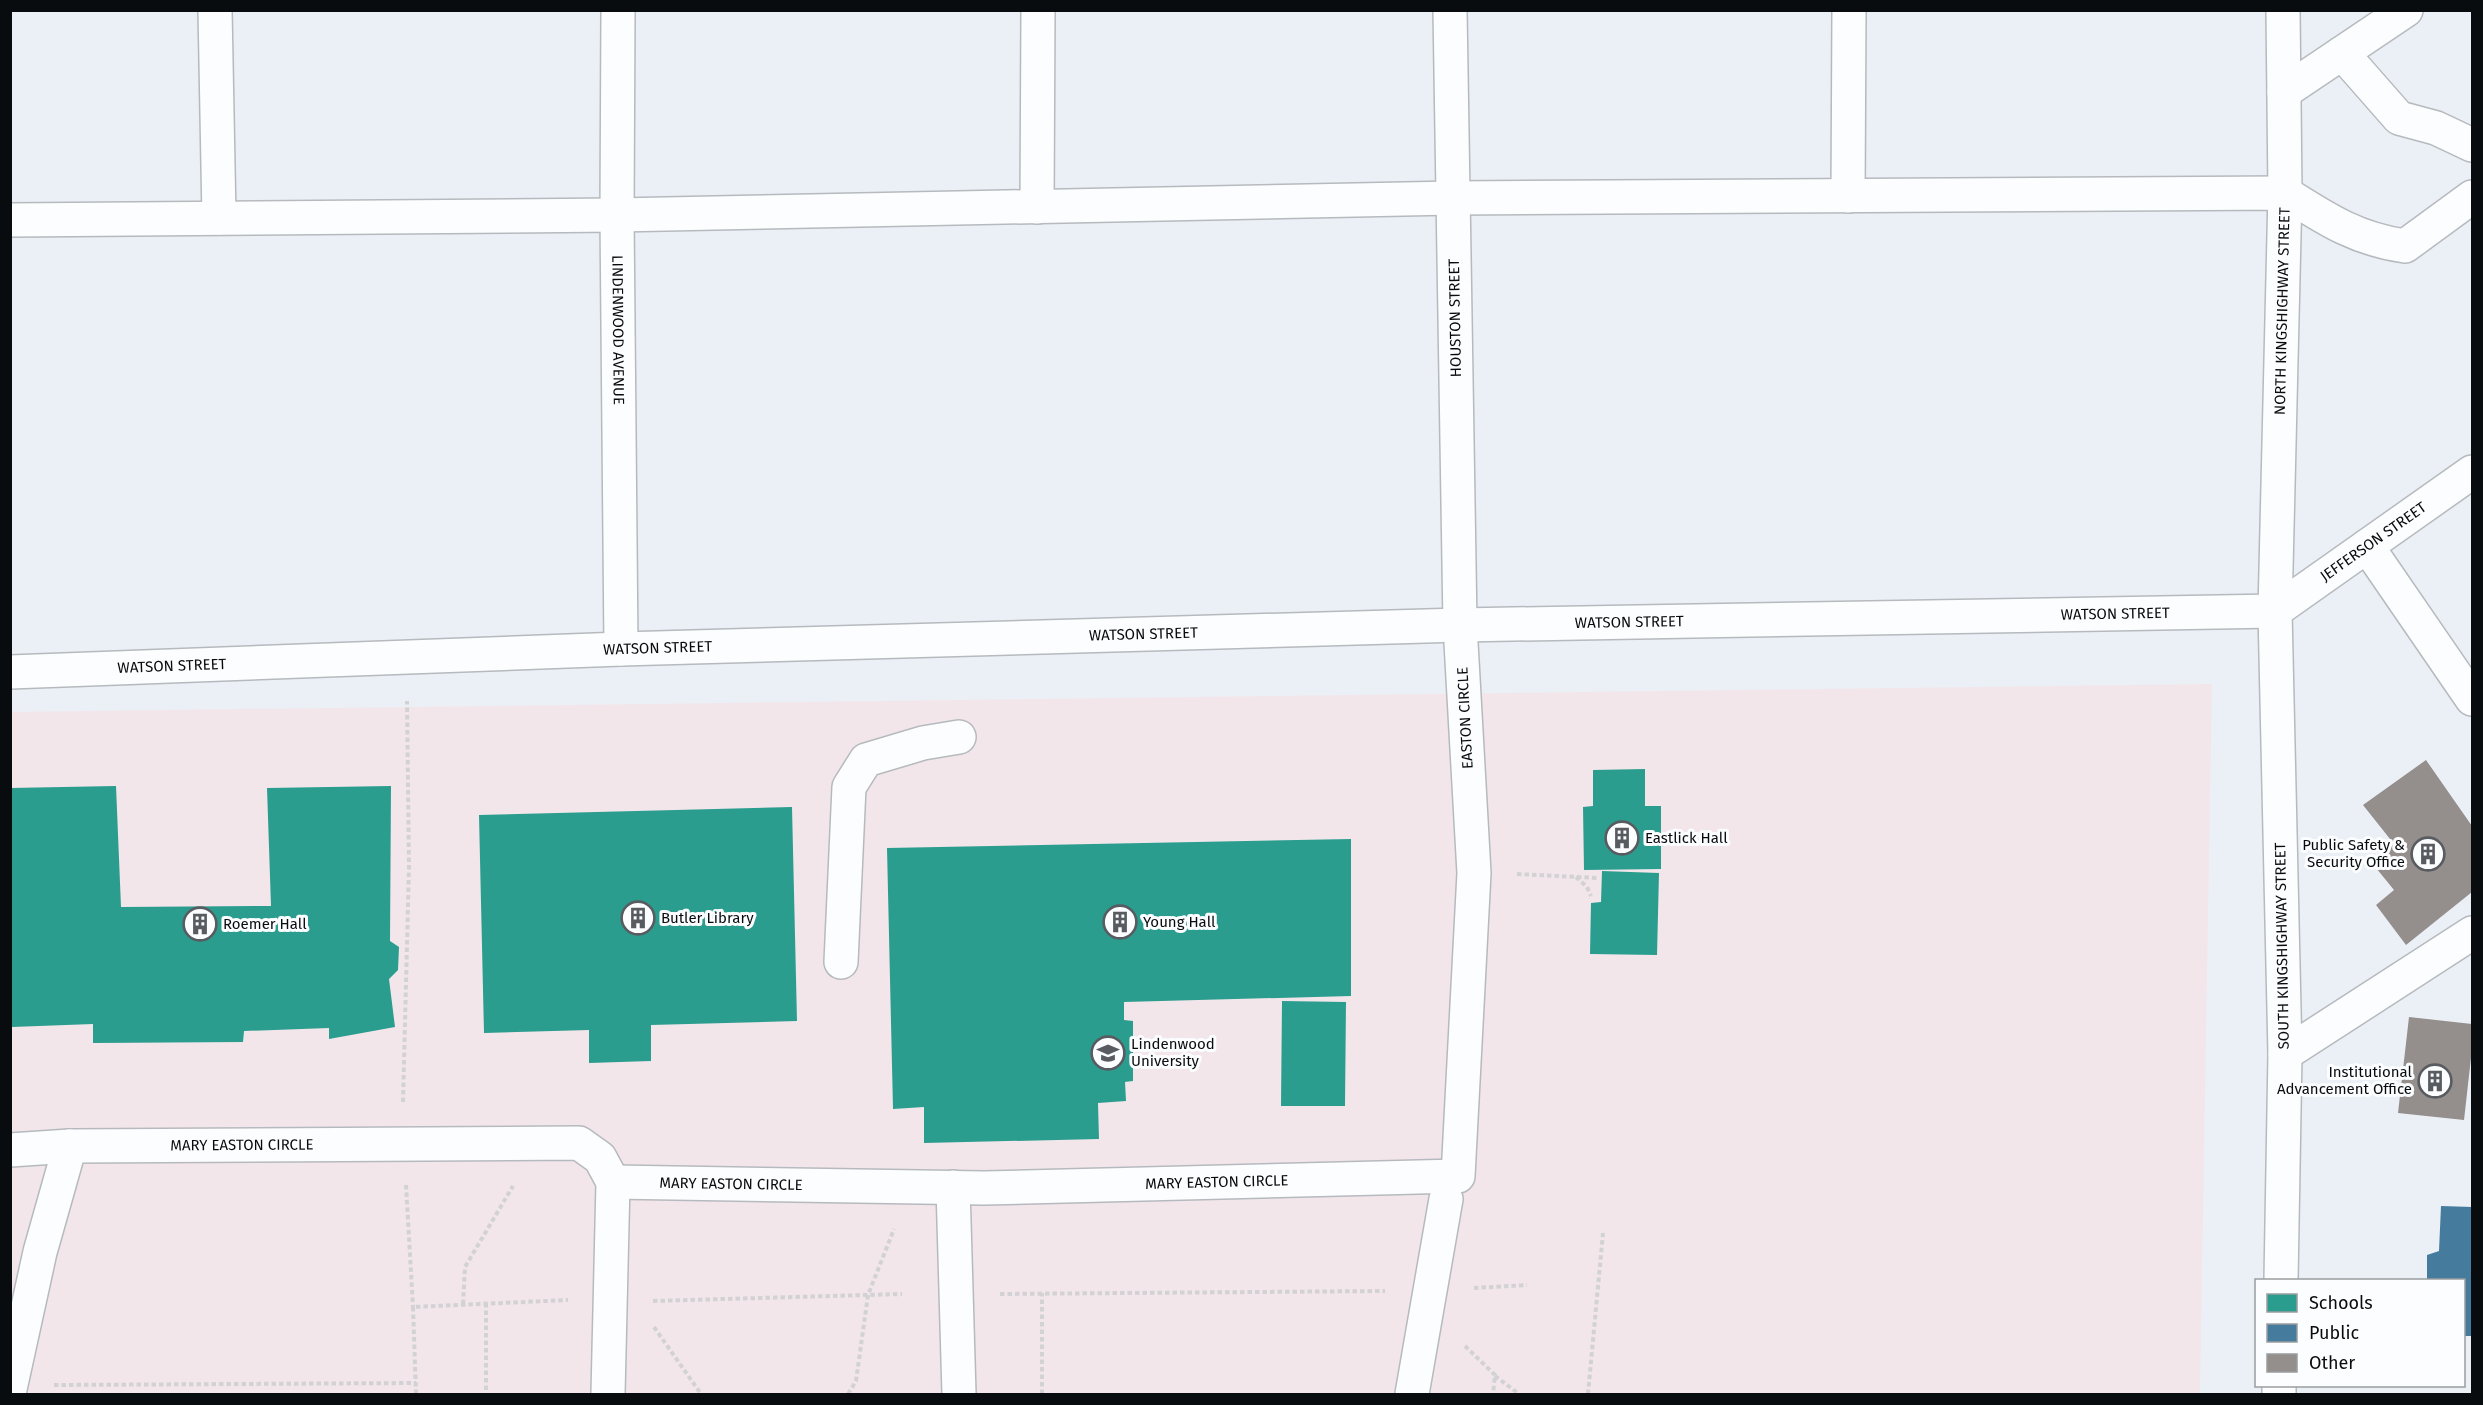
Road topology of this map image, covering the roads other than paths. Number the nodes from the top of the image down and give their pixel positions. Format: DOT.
graph roads {
  1 [pos="215,10"];
  2 [pos="618,10"];
  3 [pos="1038,10"];
  4 [pos="1450,10"];
  5 [pos="1849,10"];
  6 [pos="2283,10"];
  7 [pos="2406,10"];
  8 [pos="2342,54"];
  9 [pos="2284,92"];
  10 [pos="2472,145"];
  11 [pos="2285,193"];
  12 [pos="1848,196"];
  13 [pos="2472,197"];
  14 [pos="1453,198"];
  15 [pos="1037,207"];
  16 [pos="617,215"];
  17 [pos="219,218"];
  18 [pos="10,220"];
  19 [pos="2472,472"];
  20 [pos="2367,546"];
  21 [pos="2275,611"];
  22 [pos="1460,625"];
  23 [pos="621,649"];
  24 [pos="10,672"];
  25 [pos="2472,699"];
  26 [pos="959,737"];
  27 [pos="1470,812"];
  28 [pos="2472,933"];
  29 [pos="841,962"];
  30 [pos="2285,1054"];
  31 [pos="70,1146"];
  32 [pos="10,1150"];
  33 [pos="613,1182"];
  34 [pos="953,1187"];
  35 [pos="1446,1199"];
  36 [pos="2281,1279"];
  37 [pos="11,1387"];
  38 [pos="608,1395"];
  39 [pos="959,1395"];
  40 [pos="1412,1395"];
  1 -- 17 [label="street"];
  2 -- 16 [label="street, LINDENWOOD AVENUE"];
  3 -- 15 [label="street"];
  4 -- 14 [label="street, HOUSTON STREET"];
  5 -- 12 [label="street"];
  6 -- 9 [label="street, NORTH KINGSHIGHWAY STREET"];
  7 -- 8 [label="street"];
  8 -- 9 [label="street"];
  8 -- 10 [label="street"];
  9 -- 11 [label="street, NORTH KINGSHIGHWAY STREET"];
  11 -- 12 [label="street"];
  11 -- 13 [label="street"];
  11 -- 21 [label="street, NORTH KINGSHIGHWAY STREET"];
  12 -- 14 [label="street"];
  14 -- 15 [label="street"];
  14 -- 22 [label="street, HOUSTON STREET"];
  15 -- 16 [label="street"];
  16 -- 17 [label="street"];
  16 -- 23 [label="street, LINDENWOOD AVENUE"];
  17 -- 18 [label="street"];
  19 -- 20 [label="street, JEFFERSON STREET"];
  20 -- 21 [label="street, JEFFERSON STREET"];
  20 -- 25 [label="street"];
  21 -- 22 [label="street, WATSON STREET"];
  21 -- 30 [label="street, SOUTH KINGSHIGHWAY STREET"];
  22 -- 23 [label="street, WATSON STREET"];
  22 -- 27 [label="street, EASTON CIRCLE"];
  23 -- 24 [label="street, WATSON STREET"];
  26 -- 29 [label="street"];
  27 -- 34 [label="street, MARY EASTON CIRCLE"];
  28 -- 30 [label="street"];
  30 -- 36 [label="street, SOUTH KINGSHIGHWAY STREET"];
  31 -- 32 [label="street, MARY EASTON CIRCLE"];
  31 -- 33 [label="street, MARY EASTON CIRCLE"];
  31 -- 37 [label="street"];
  33 -- 34 [label="street, MARY EASTON CIRCLE"];
  33 -- 38 [label="street"];
  34 -- 39 [label="street"];
  35 -- 40 [label="street"];
}
